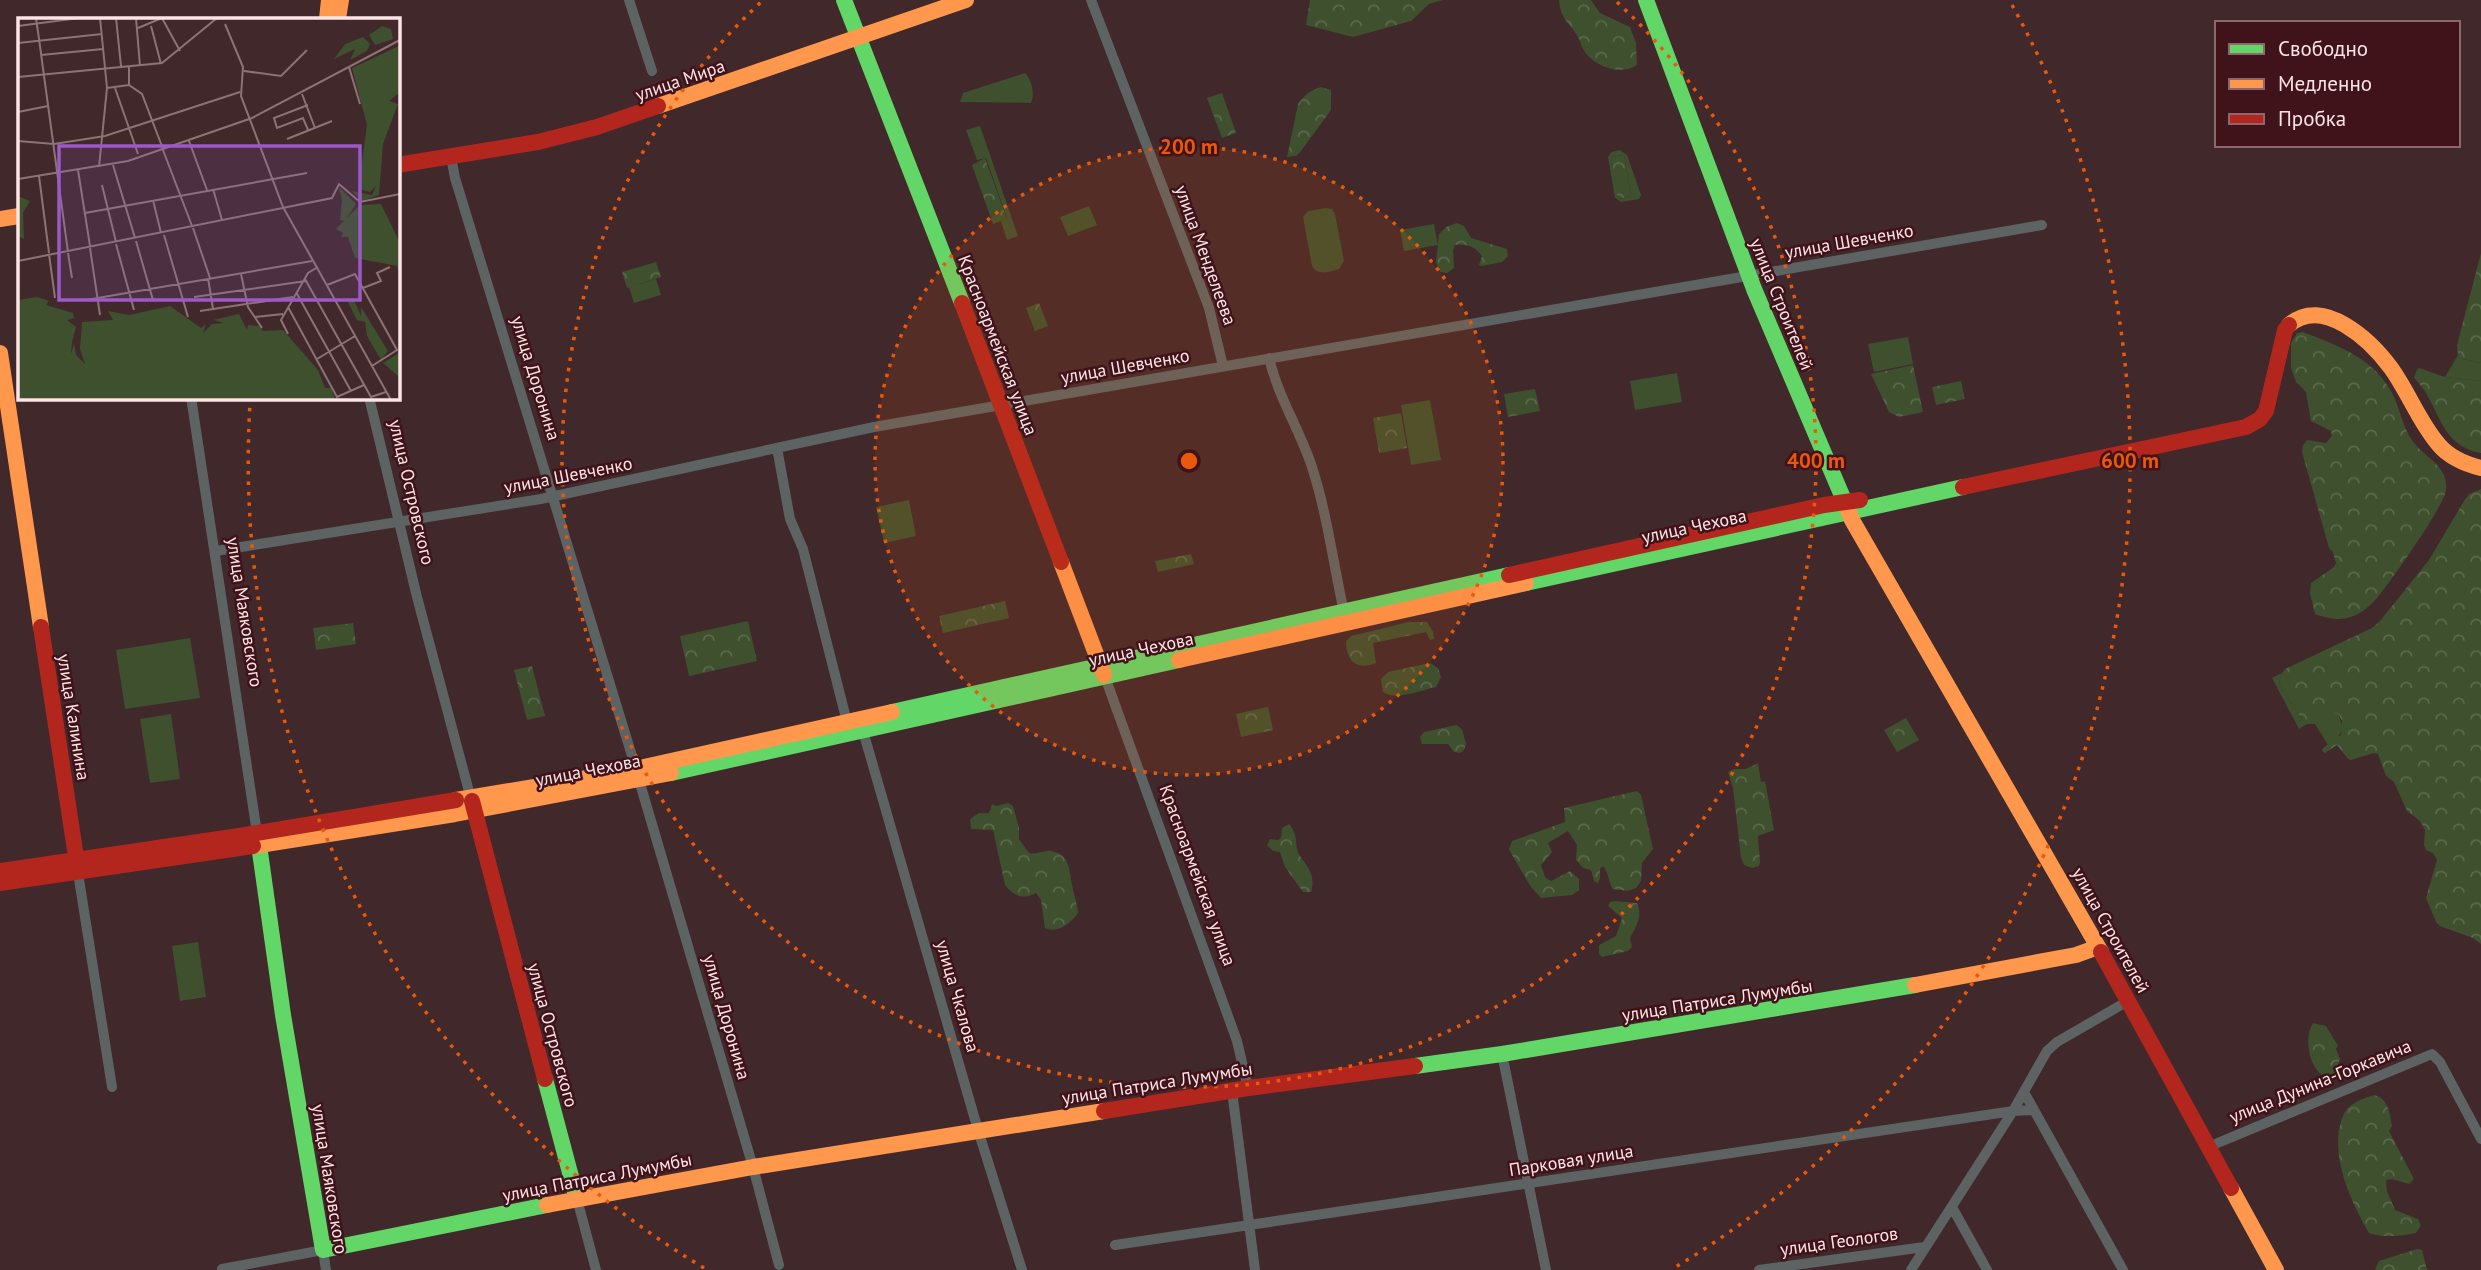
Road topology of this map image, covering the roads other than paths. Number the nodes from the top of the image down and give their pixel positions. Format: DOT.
graph roads {
  1 [pos="329,0"];
  2 [pos="341,0"];
  3 [pos="629,0"];
  4 [pos="844,0"];
  5 [pos="935,0"];
  6 [pos="966,0"];
  7 [pos="1091,0"];
  8 [pos="1646,0"];
  9 [pos="1657,0"];
  10 [pos="327,18"];
  11 [pos="338,18"];
  12 [pos="857,32"];
  13 [pos="652,71"];
  14 [pos="450,151"];
  15 [pos="399,155"];
  16 [pos="399,165"];
  17 [pos="18,216"];
  18 [pos="0,219"];
  19 [pos="2042,225"];
  20 [pos="18,226"];
  21 [pos="0,229"];
  22 [pos="1754,275"];
  23 [pos="0,353"];
  24 [pos="1269,358"];
  25 [pos="1223,366"];
  26 [pos="191,399"];
  27 [pos="369,399"];
  28 [pos="1000,405"];
  29 [pos="777,448"];
  30 [pos="2481,468"];
  31 [pos="554,497"];
  32 [pos="1851,506"];
  33 [pos="399,522"];
  34 [pos="216,551"];
  35 [pos="1345,618"];
  36 [pos="1103,671"];
  37 [pos="847,722"];
  38 [pos="863,731"];
  39 [pos="638,775"];
  40 [pos="472,805"];
  41 [pos="258,839"];
  42 [pos="77,867"];
  43 [pos="0,871"];
  44 [pos="0,883"];
  45 [pos="2098,947"];
  46 [pos="2128,1001"];
  47 [pos="1502,1054"];
  48 [pos="111,1087"];
  49 [pos="1240,1090"];
  50 [pos="2024,1093"];
  51 [pos="2032,1110"];
  52 [pos="2013,1111"];
  53 [pos="978,1130"];
  54 [pos="2481,1139"];
  55 [pos="2208,1147"];
  56 [pos="753,1167"];
  57 [pos="1530,1184"];
  58 [pos="577,1199"];
  59 [pos="1952,1207"];
  60 [pos="1250,1226"];
  61 [pos="1115,1245"];
  62 [pos="1924,1247"];
  63 [pos="323,1250"];
  64 [pos="779,1265"];
  65 [pos="222,1269"];
  66 [pos="326,1270"];
  67 [pos="596,1270"];
  68 [pos="1022,1270"];
  69 [pos="1255,1270"];
  70 [pos="1546,1270"];
  71 [pos="1759,1270"];
  72 [pos="1911,1270"];
  73 [pos="1987,1270"];
  74 [pos="2123,1270"];
  75 [pos="2276,1270"];
  1 -- 10 [label="main road"];
  2 -- 11 [label="main road"];
  3 -- 13 [label="street"];
  4 -- 12 [label="main road, Красноармейская улица"];
  5 -- 12 [label="main road, улица Мира"];
  6 -- 12 [label="main road, улица Мира"];
  7 -- 25 [label="street, улица Менделеева"];
  8 -- 22 [label="main road, улица Строителей"];
  9 -- 22 [label="main road, улица Строителей"];
  12 -- 14 [label="main road, улица Мира"];
  12 -- 28 [label="main road, Красноармейская улица"];
  14 -- 15 [label="main road, улица Мира"];
  14 -- 16 [label="main road, улица Мира"];
  14 -- 31 [label="street, улица Доронина"];
  17 -- 18 [label="main road"];
  19 -- 22 [label="street, улица Шевченко"];
  20 -- 21 [label="main road"];
  22 -- 24 [label="street, улица Шевченко"];
  22 -- 32 [label="main road, улица Строителей"];
  23 -- 42 [label="main road, улица Калинина"];
  24 -- 25 [label="street, улица Шевченко"];
  24 -- 35 [label="street"];
  25 -- 28 [label="street, улица Шевченко"];
  26 -- 34 [label="street, улица Маяковского"];
  27 -- 33 [label="street, улица Островского"];
  28 -- 29 [label="street, улица Шевченко"];
  28 -- 36 [label="main road, Красноармейская улица"];
  29 -- 31 [label="street, улица Шевченко"];
  29 -- 37 [label="street"];
  30 -- 32 [label="main road, улица Чехова"];
  31 -- 33 [label="street, улица Шевченко"];
  31 -- 39 [label="street, улица Доронина"];
  32 -- 35 [label="main road, улица Чехова"];
  32 -- 45 [label="main road, улица Строителей"];
  33 -- 34 [label="street, улица Шевченко"];
  33 -- 40 [label="street, улица Островского"];
  34 -- 41 [label="street, улица Маяковского"];
  35 -- 36 [label="main road, улица Чехова"];
  36 -- 37 [label="main road, улица Чехова"];
  36 -- 38 [label="main road, улица Чехова"];
  36 -- 49 [label="street, Красноармейская улица"];
  37 -- 38 [label="main road"];
  37 -- 39 [label="main road, улица Чехова"];
  38 -- 39 [label="main road, улица Чехова"];
  38 -- 53 [label="street, улица Чкалова"];
  39 -- 40 [label="main road, улица Чехова"];
  39 -- 56 [label="street, улица Доронина"];
  40 -- 41 [label="main road, улица Чехова"];
  40 -- 58 [label="main road, улица Островского"];
  41 -- 42 [label="main road, улица Чехова"];
  41 -- 63 [label="main road, улица Маяковского"];
  42 -- 43 [label="main road, улица Чехова"];
  42 -- 44 [label="main road, улица Чехова"];
  42 -- 48 [label="street, улица Калинина"];
  45 -- 46 [label="main road, улица Строителей"];
  45 -- 47 [label="main road, улица Патриса Лумумбы"];
  46 -- 50 [label="street"];
  46 -- 55 [label="main road, улица Строителей"];
  47 -- 49 [label="main road, улица Патриса Лумумбы"];
  47 -- 57 [label="street"];
  49 -- 53 [label="main road, улица Патриса Лумумбы"];
  49 -- 60 [label="street, Красноармейская улица"];
  50 -- 51 [label="street"];
  50 -- 52 [label="street"];
  51 -- 52 [label="street, Парковая улица"];
  51 -- 74 [label="street"];
  52 -- 57 [label="street, Парковая улица"];
  52 -- 59 [label="street"];
  53 -- 56 [label="main road, улица Патриса Лумумбы"];
  53 -- 68 [label="street, улица Чкалова"];
  54 -- 55 [label="street, улица Дунина-Горкавича"];
  55 -- 75 [label="main road, улица Строителей"];
  56 -- 58 [label="main road, улица Патриса Лумумбы"];
  56 -- 64 [label="street, улица Доронина"];
  57 -- 60 [label="street, Парковая улица"];
  57 -- 70 [label="street"];
  58 -- 63 [label="main road, улица Патриса Лумумбы"];
  58 -- 67 [label="street, улица Островского"];
  59 -- 62 [label="street"];
  59 -- 73 [label="street"];
  60 -- 61 [label="street, Парковая улица"];
  60 -- 69 [label="street, Красноармейская улица"];
  62 -- 71 [label="street, улица Геологов"];
  62 -- 72 [label="street"];
  63 -- 65 [label="street, улица Патриса Лумумбы"];
  63 -- 66 [label="street, улица Маяковского"];
}
